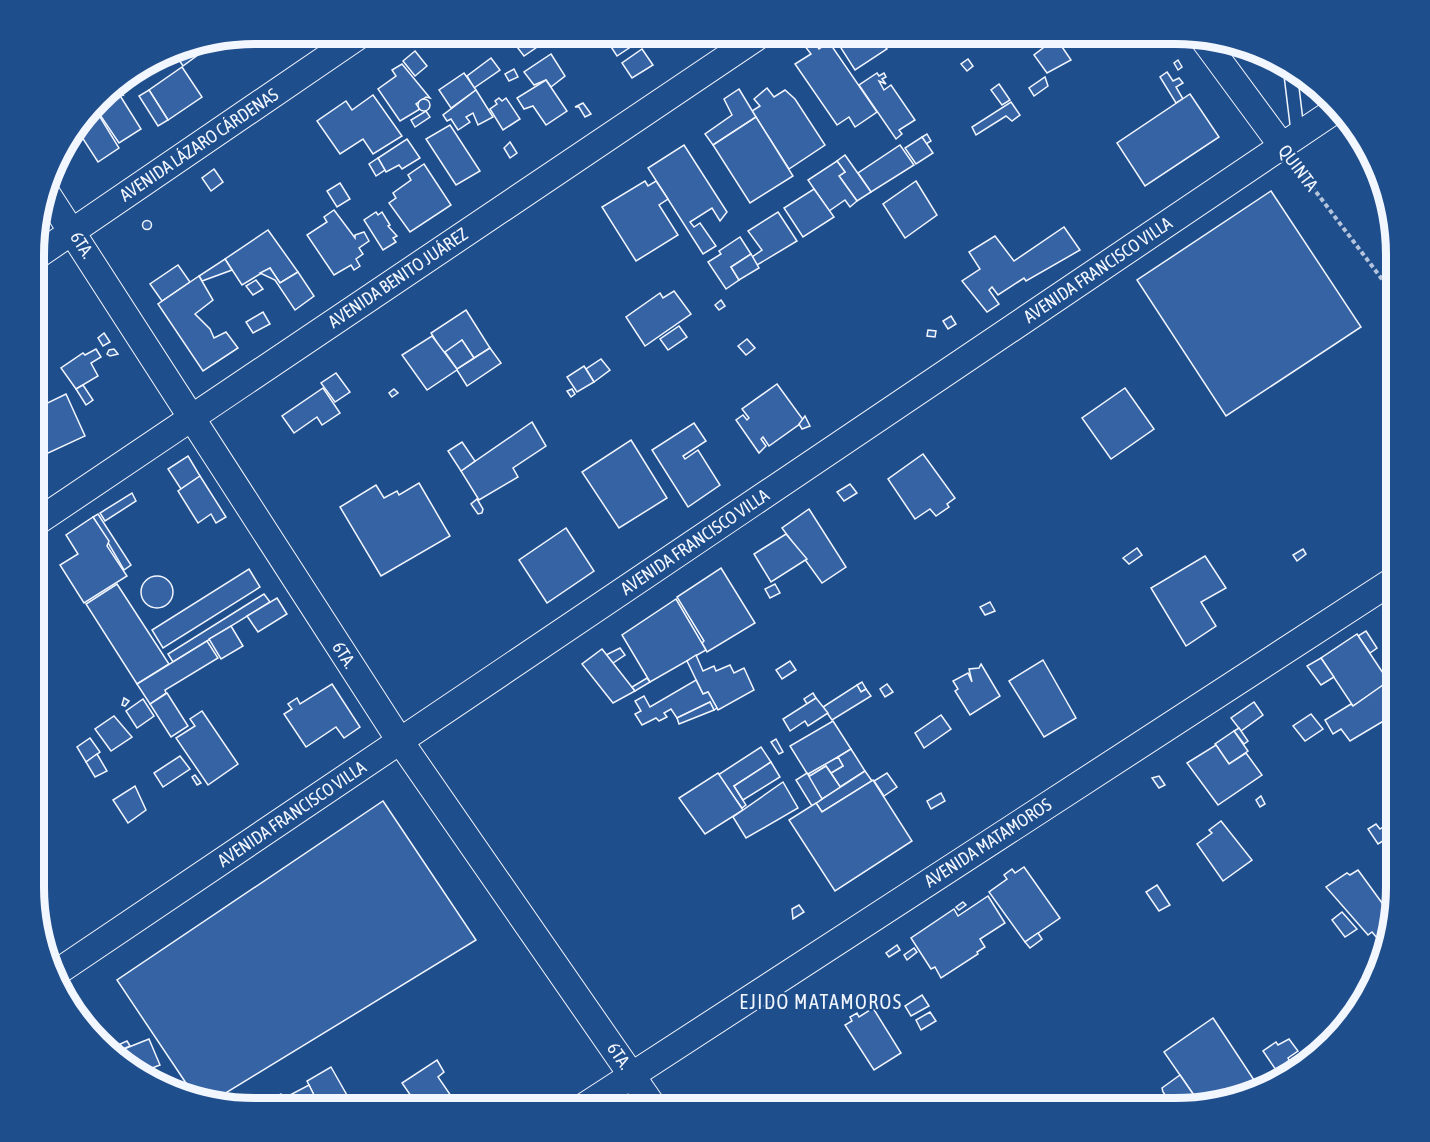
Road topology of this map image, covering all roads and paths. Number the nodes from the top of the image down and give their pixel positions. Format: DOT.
graph roads {
  1 [pos="347,44"];
  2 [pos="747,44"];
  3 [pos="1210,46"];
  4 [pos="1290,77"];
  5 [pos="1332,113"];
  6 [pos="1290,141"];
  7 [pos="51,199"];
  8 [pos="73,231"];
  9 [pos="44,251"];
  10 [pos="1387,284"];
  11 [pos="191,418"];
  12 [pos="44,517"];
  13 [pos="1386,585"];
  14 [pos="400,741"];
  15 [pos="61,970"];
  16 [pos="632,1074"];
  17 [pos="596,1098"];
  18 [pos="648,1098"];
  1 -- 8 [label="street, AVENIDA LÁZARO CÁRDENAS"];
  2 -- 11 [label="street, AVENIDA BENITO JUÁREZ"];
  3 -- 6 [label="street, QUINTA"];
  4 -- 6 [label="lane"];
  5 -- 6 [label="street, AVENIDA FRANCISCO VILLA"];
  6 -- 10 [label="path, QUINTA"];
  6 -- 14 [label="street, AVENIDA FRANCISCO VILLA"];
  7 -- 8 [label="street, 6TA."];
  8 -- 9 [label="street, AVENIDA LÁZARO CÁRDENAS"];
  8 -- 11 [label="street, 6TA."];
  11 -- 12 [label="street, AVENIDA BENITO JUÁREZ"];
  11 -- 14 [label="street, 6TA."];
  13 -- 16 [label="street, AVENIDA MATAMOROS"];
  14 -- 15 [label="street, AVENIDA FRANCISCO VILLA"];
  14 -- 16 [label="street, 6TA."];
  16 -- 17 [label="street, AVENIDA MATAMOROS"];
  16 -- 18 [label="street, 6TA."];
}
